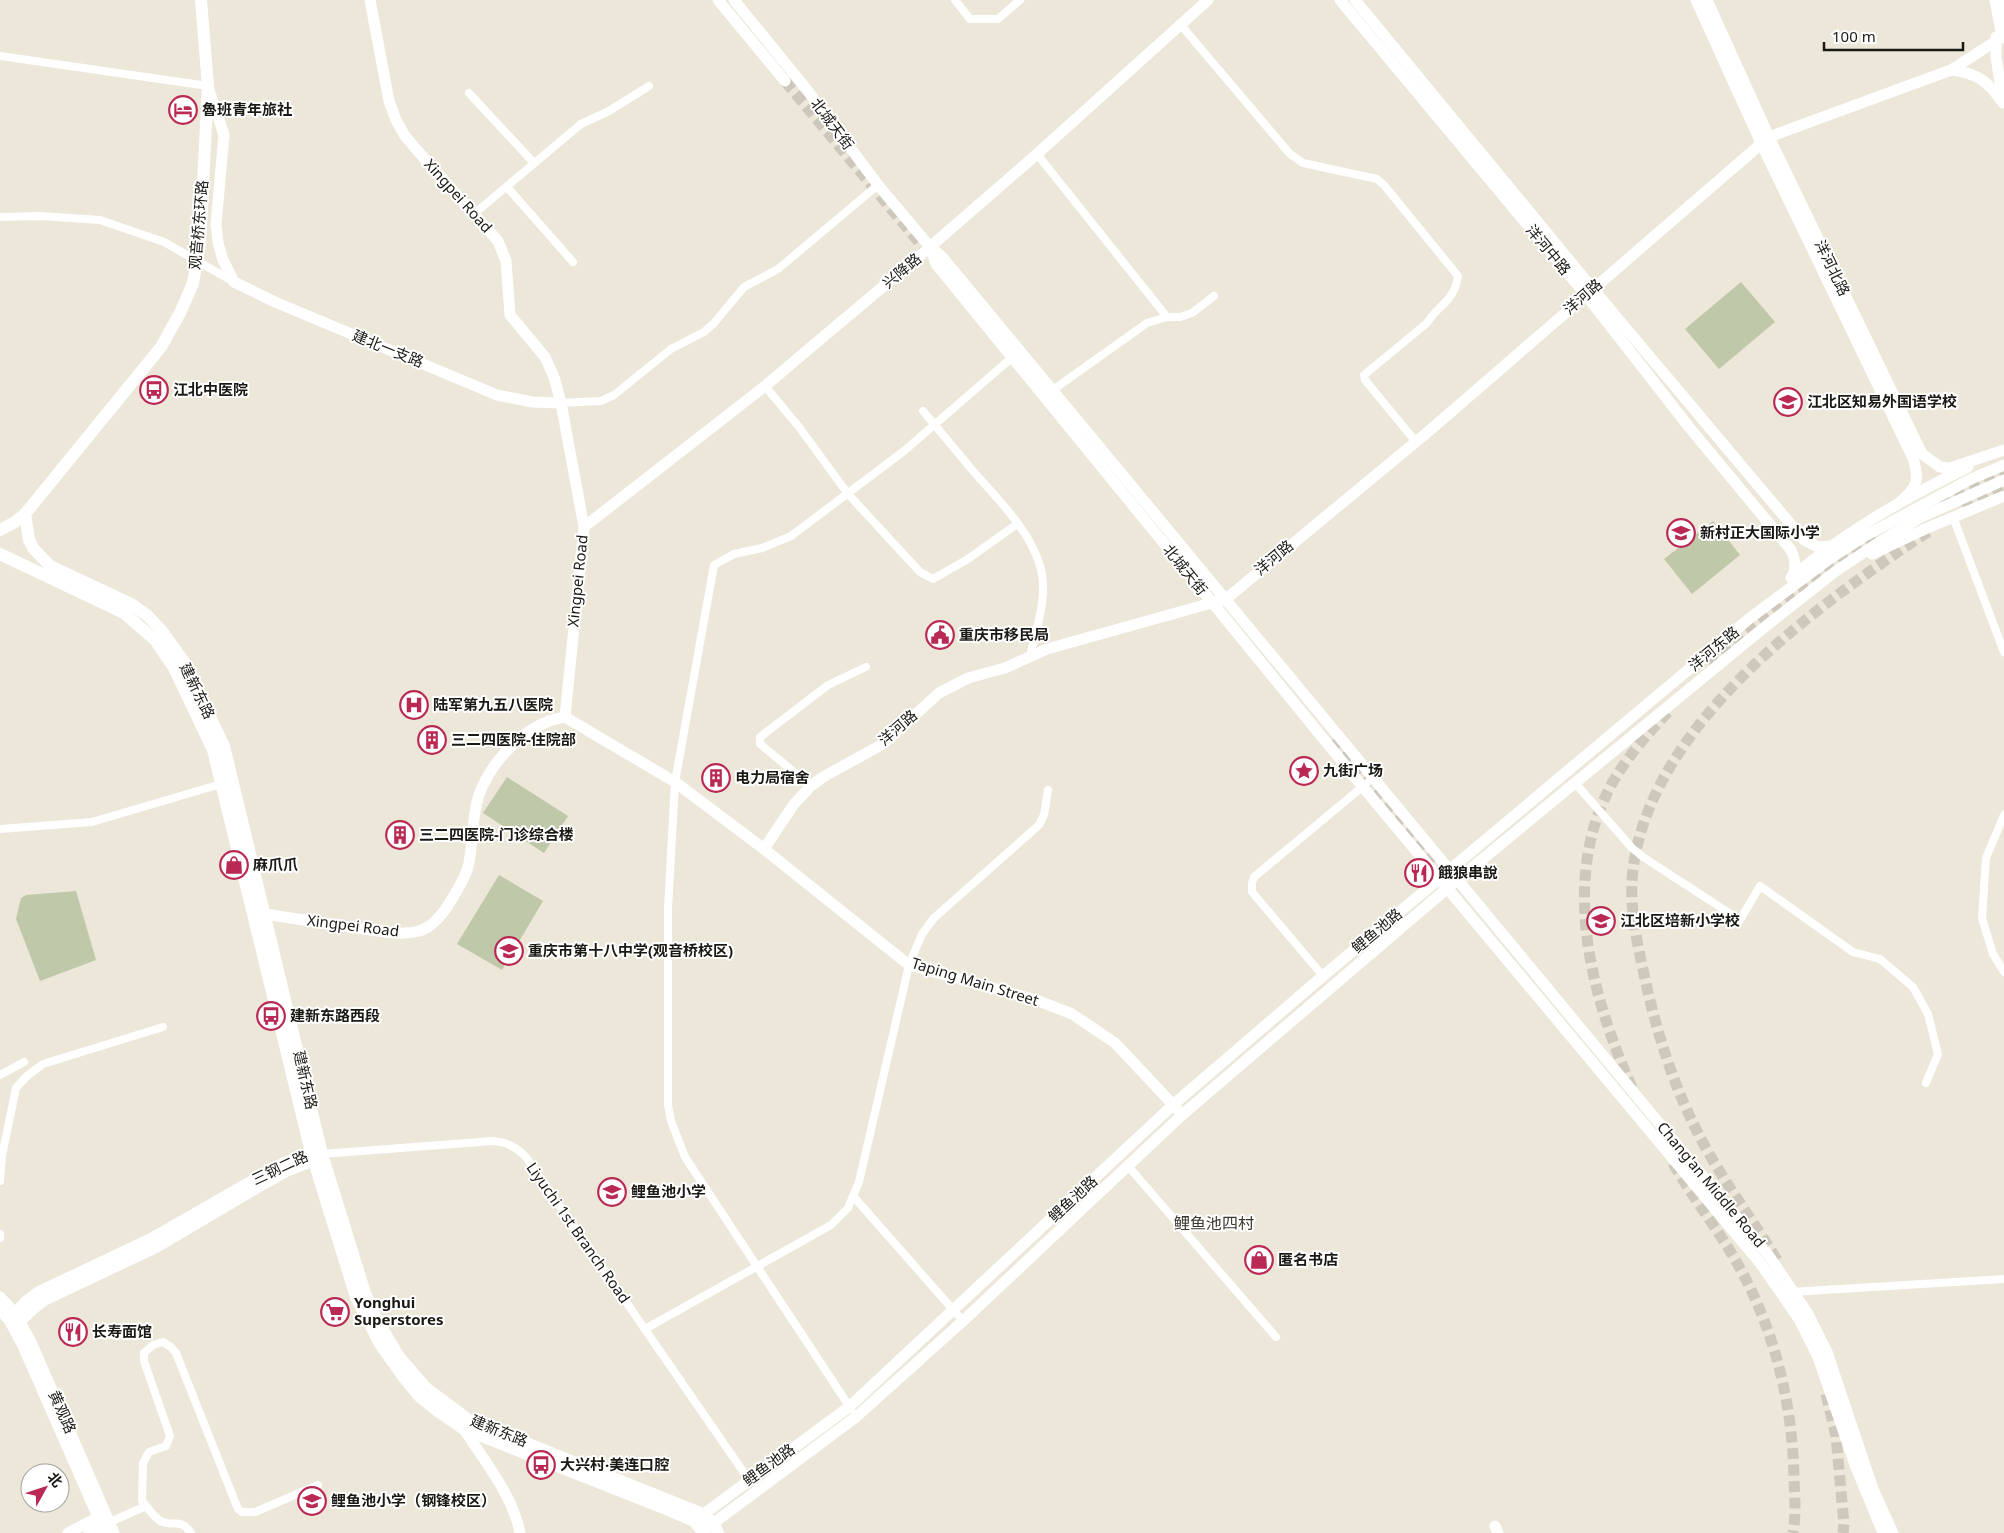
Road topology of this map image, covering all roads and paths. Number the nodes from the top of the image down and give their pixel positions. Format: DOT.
graph roads {
  1 [pos="201,0"];
  2 [pos="370,0"];
  3 [pos="718,0"];
  4 [pos="734,0"];
  5 [pos="955,0"];
  6 [pos="1020,0"];
  7 [pos="1208,0"];
  8 [pos="1340,0"];
  9 [pos="1355,0"];
  10 [pos="1696,0"];
  11 [pos="1707,0"];
  12 [pos="1996,0"];
  13 [pos="1180,24"];
  14 [pos="2000,39"];
  15 [pos="0,56"];
  16 [pos="1951,70"];
  17 [pos="784,81"];
  18 [pos="208,86"];
  19 [pos="649,86"];
  20 [pos="470,93"];
  21 [pos="2003,105"];
  22 [pos="1765,140"];
  23 [pos="1036,154"];
  24 [pos="534,163"];
  25 [pos="878,185"];
  26 [pos="507,187"];
  27 [pos="475,213"];
  28 [pos="0,217"];
  29 [pos="930,247"];
  30 [pos="573,262"];
  31 [pos="234,282"];
  32 [pos="1589,292"];
  33 [pos="1214,296"];
  34 [pos="1167,317"];
  35 [pos="1016,354"];
  36 [pos="765,386"];
  37 [pos="1049,393"];
  38 [pos="561,403"];
  39 [pos="923,411"];
  40 [pos="935,425"];
  41 [pos="1416,442"];
  42 [pos="2004,451"];
  43 [pos="2004,465"];
  44 [pos="2004,480"];
  45 [pos="848,494"];
  46 [pos="2004,496"];
  47 [pos="1899,503"];
  48 [pos="25,514"];
  49 [pos="1952,517"];
  50 [pos="1017,524"];
  51 [pos="584,526"];
  52 [pos="0,530"];
  53 [pos="1830,546"];
  54 [pos="0,554"];
  55 [pos="1836,571"];
  56 [pos="1792,578"];
  57 [pos="1226,599"];
  58 [pos="1212,604"];
  59 [pos="1750,618"];
  60 [pos="2004,652"];
  61 [pos="1030,656"];
  62 [pos="866,667"];
  63 [pos="565,717"];
  64 [pos="1373,778"];
  65 [pos="674,782"];
  66 [pos="1575,783"];
  67 [pos="221,784"];
  68 [pos="811,786"];
  69 [pos="1362,786"];
  70 [pos="1048,790"];
  71 [pos="2004,815"];
  72 [pos="0,830"];
  73 [pos="764,850"];
  74 [pos="1449,870"];
  75 [pos="1439,878"];
  76 [pos="1457,880"];
  77 [pos="1447,888"];
  78 [pos="259,913"];
  79 [pos="909,965"];
  80 [pos="2004,972"];
  81 [pos="1323,976"];
  82 [pos="163,1027"];
  83 [pos="24,1062"];
  84 [pos="0,1076"];
  85 [pos="1926,1083"];
  86 [pos="1174,1104"];
  87 [pos="1182,1115"];
  88 [pos="316,1156"];
  89 [pos="1128,1166"];
  90 [pos="0,1181"];
  91 [pos="853,1196"];
  92 [pos="0,1234"];
  93 [pos="0,1238"];
  94 [pos="758,1268"];
  95 [pos="2004,1279"];
  96 [pos="1794,1291"];
  97 [pos="1781,1292"];
  98 [pos="0,1297"];
  99 [pos="0,1310"];
  100 [pos="954,1311"];
  101 [pos="15,1320"];
  102 [pos="963,1321"];
  103 [pos="645,1329"];
  104 [pos="1276,1337"];
  105 [pos="853,1412"];
  106 [pos="464,1429"];
  107 [pos="750,1480"];
  108 [pos="318,1485"];
  109 [pos="146,1506"];
  110 [pos="698,1517"];
  111 [pos="106,1524"];
  112 [pos="710,1530"];
  113 [pos="68,1533"];
  114 [pos="89,1533"];
  115 [pos="191,1533"];
  116 [pos="520,1533"];
  117 [pos="1883,1533"];
  118 [pos="1893,1533"];
  1 -- 18 [label="main road, 观音桥东环路"];
  2 -- 27 [label="main road, Xingpei Road"];
  3 -- 17 [label="main road"];
  4 -- 25 [label="main road, 北城天街"];
  5 -- 6 [label="street"];
  7 -- 13 [label="main road, 兴降路"];
  8 -- 32 [label="main road, 洋河中路"];
  9 -- 32 [label="main road, 洋河中路"];
  10 -- 22 [label="main road, 洋河北路"];
  11 -- 22 [label="main road, 洋河北路"];
  12 -- 14 [label="highway"];
  13 -- 23 [label="main road, 兴降路"];
  13 -- 41 [label="street"];
  14 -- 16 [label="main road, 洋河路"];
  14 -- 21 [label="main road"];
  15 -- 18 [label="street"];
  16 -- 21 [label="main road"];
  16 -- 22 [label="main road, 洋河路"];
  18 -- 31 [label="main road"];
  18 -- 48 [label="main road, 观音桥东环路"];
  19 -- 24 [label="street"];
  20 -- 24 [label="street"];
  22 -- 32 [label="main road, 洋河路"];
  22 -- 42 [label="main road, 洋河北路"];
  22 -- 47 [label="main road, 洋河北路"];
  23 -- 29 [label="main road, 兴降路"];
  23 -- 34 [label="street"];
  24 -- 26 [label="street"];
  25 -- 29 [label="main road, 北城天街"];
  25 -- 38 [label="street"];
  26 -- 27 [label="street"];
  26 -- 30 [label="street"];
  27 -- 38 [label="main road, Xingpei Road"];
  28 -- 31 [label="street, 建北一支路"];
  29 -- 35 [label="main road, 北城天街"];
  29 -- 36 [label="main road, 兴降路"];
  31 -- 38 [label="main road, 建北一支路"];
  32 -- 41 [label="main road, 洋河路"];
  32 -- 53 [label="main road, 洋河中路"];
  32 -- 56 [label="main road, 洋河中路"];
  33 -- 34 [label="street"];
  34 -- 37 [label="street"];
  35 -- 37 [label="main road, 北城天街"];
  35 -- 40 [label="street"];
  36 -- 45 [label="street"];
  36 -- 51 [label="main road, 兴降路"];
  37 -- 57 [label="main road, 北城天街"];
  37 -- 58 [label="main road, 北城天街"];
  38 -- 51 [label="main road, Xingpei Road"];
  39 -- 40 [label="street"];
  40 -- 45 [label="street"];
  40 -- 50 [label="street"];
  41 -- 57 [label="main road, 洋河路"];
  42 -- 47 [label="main road"];
  43 -- 59 [label="main road, 洋河东路"];
  44 -- 55 [label="main road, 洋河东路"];
  45 -- 50 [label="street"];
  45 -- 65 [label="street"];
  46 -- 49 [label="main road"];
  47 -- 53 [label="main road"];
  48 -- 52 [label="main road, 观音桥东环路"];
  48 -- 78 [label="main road, 建新东路"];
  49 -- 55 [label="main road"];
  49 -- 60 [label="street"];
  50 -- 61 [label="street"];
  51 -- 63 [label="main road, Xingpei Road"];
  53 -- 56 [label="main road"];
  54 -- 67 [label="main road, 建新东路"];
  55 -- 66 [label="main road, 洋河东路"];
  56 -- 59 [label="main road"];
  57 -- 58 [label="main road, 洋河路"];
  57 -- 64 [label="main road, 北城天街"];
  58 -- 61 [label="main road, 洋河路"];
  58 -- 69 [label="main road, 北城天街"];
  59 -- 74 [label="main road, 洋河东路"];
  61 -- 68 [label="main road, 洋河路"];
  62 -- 68 [label="street"];
  63 -- 65 [label="main road"];
  63 -- 78 [label="main road, Xingpei Road"];
  64 -- 69 [label="street"];
  64 -- 74 [label="main road, 北城天街"];
  65 -- 73 [label="main road"];
  65 -- 94 [label="street"];
  66 -- 76 [label="main road, 洋河东路"];
  66 -- 85 [label="street"];
  67 -- 72 [label="street"];
  67 -- 78 [label="main road, 建新东路"];
  68 -- 73 [label="main road, 洋河路"];
  69 -- 75 [label="main road, 北城天街"];
  69 -- 81 [label="street"];
  70 -- 79 [label="street"];
  71 -- 80 [label="street"];
  73 -- 79 [label="main road, Taping Main Street"];
  74 -- 75 [label="main road, 鲤鱼池路"];
  74 -- 76 [label="main road, 北城天街"];
  75 -- 77 [label="main road, 北城天街"];
  75 -- 81 [label="main road, 鲤鱼池路"];
  76 -- 77 [label="main road, 鲤鱼池路"];
  76 -- 96 [label="main road, Chang'an Middle Road"];
  77 -- 87 [label="main road, 鲤鱼池路"];
  77 -- 97 [label="main road, Chang'an Middle Road"];
  78 -- 88 [label="main road, 建新东路"];
  79 -- 86 [label="main road, Taping Main Street"];
  79 -- 91 [label="street"];
  81 -- 86 [label="main road, 鲤鱼池路"];
  82 -- 90 [label="street"];
  83 -- 84 [label="street"];
  86 -- 87 [label="main road, Taping Main Street"];
  86 -- 100 [label="main road, 鲤鱼池路"];
  87 -- 89 [label="main road, 鲤鱼池路"];
  88 -- 101 [label="main road, 三钢二路"];
  88 -- 103 [label="street, Liyuchi 1st Branch Road"];
  88 -- 106 [label="main road, 建新东路"];
  88 -- 110 [label="main road, 建新东路"];
  89 -- 102 [label="main road, 鲤鱼池路"];
  89 -- 104 [label="street"];
  91 -- 94 [label="street"];
  91 -- 100 [label="street"];
  92 -- 93 [label="street"];
  94 -- 103 [label="street"];
  94 -- 105 [label="street"];
  95 -- 96 [label="street"];
  96 -- 97 [label="street"];
  96 -- 118 [label="main road, Chang'an Middle Road"];
  97 -- 117 [label="main road, Chang'an Middle Road"];
  98 -- 101 [label="main road, 黄观路"];
  99 -- 101 [label="main road, 黄观路"];
  100 -- 102 [label="street"];
  100 -- 105 [label="main road, 鲤鱼池路"];
  101 -- 111 [label="main road, 黄观路"];
  102 -- 105 [label="main road, 鲤鱼池路"];
  103 -- 107 [label="street, Liyuchi 1st Branch Road"];
  105 -- 107 [label="main road, 鲤鱼池路"];
  105 -- 112 [label="main road, 鲤鱼池路"];
  106 -- 110 [label="main road, 建新东路"];
  106 -- 116 [label="main road"];
  107 -- 110 [label="main road, 鲤鱼池路"];
  108 -- 109 [label="street"];
  109 -- 111 [label="street"];
  109 -- 115 [label="street"];
  110 -- 112 [label="main road, 建新东路"];
  111 -- 113 [label="main road"];
  111 -- 114 [label="main road"];
}
